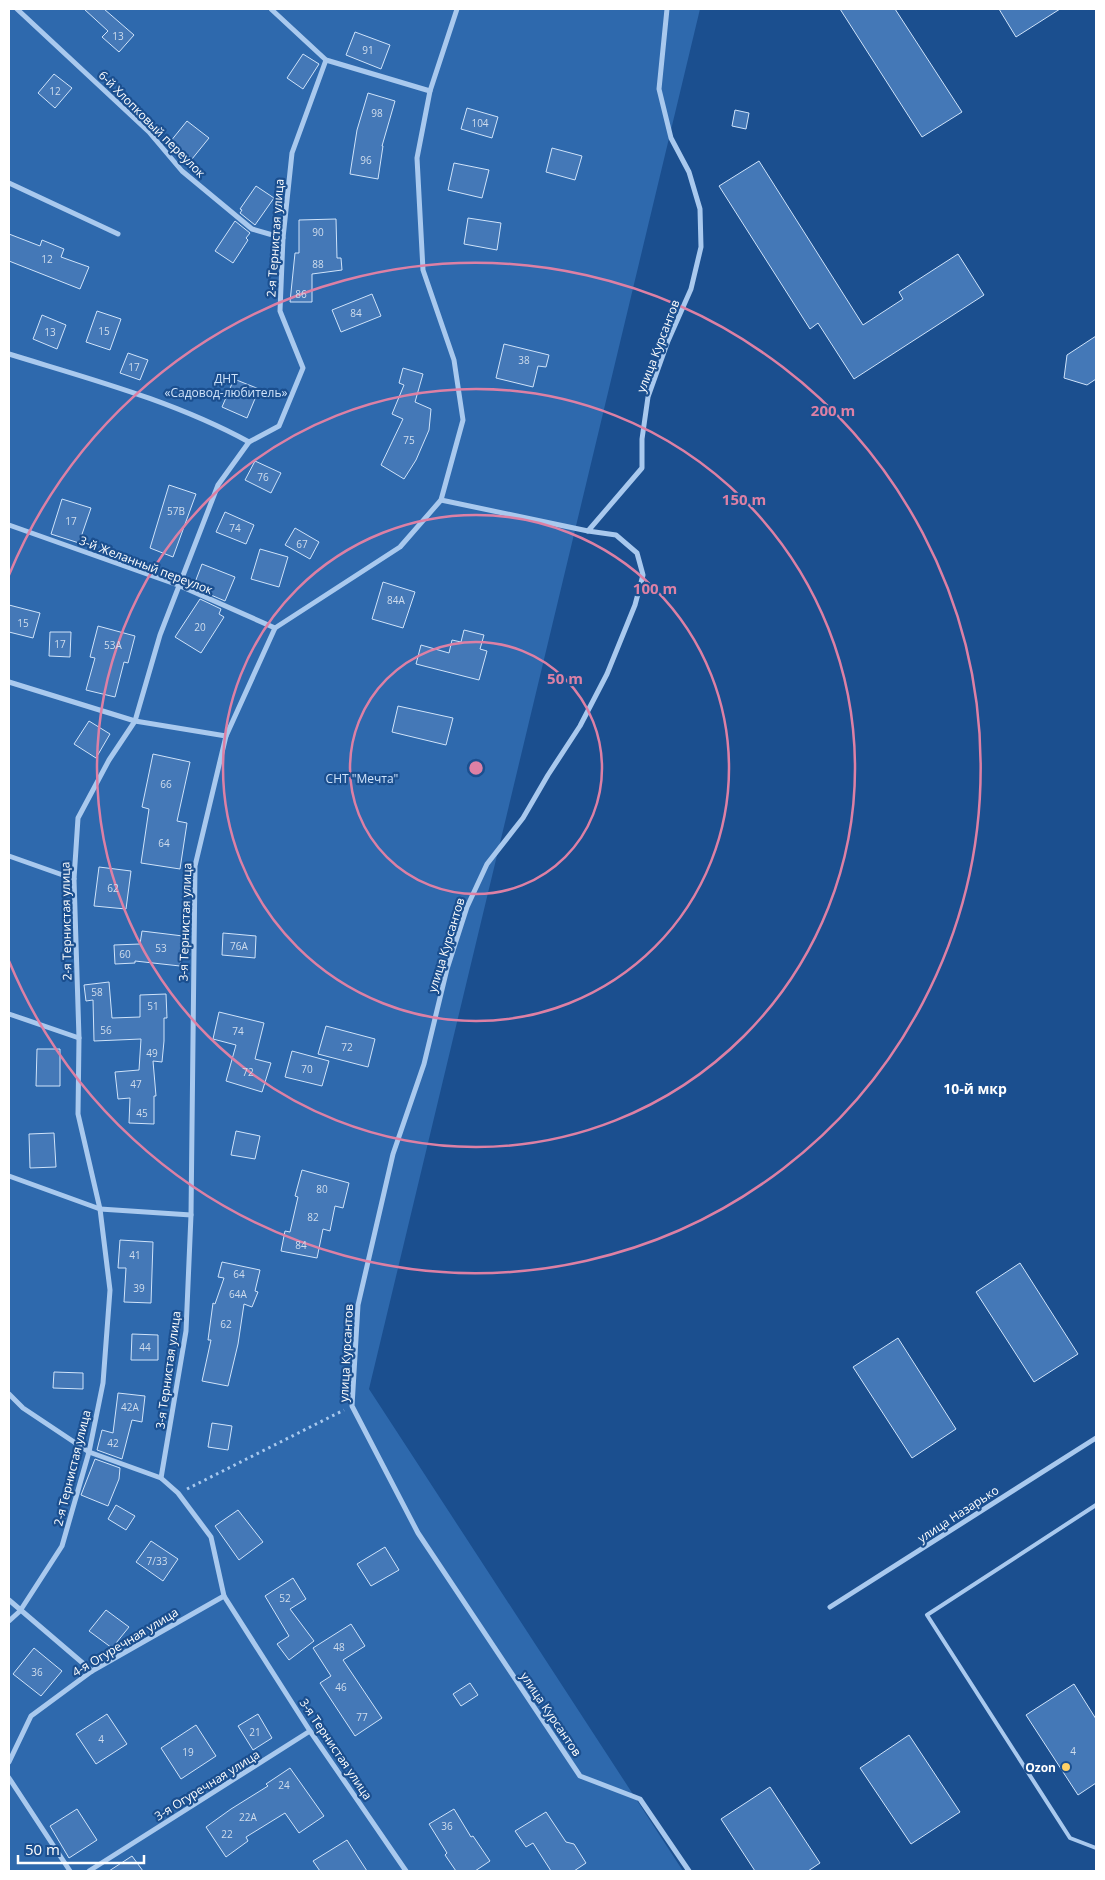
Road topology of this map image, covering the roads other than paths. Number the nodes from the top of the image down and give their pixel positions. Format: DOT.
graph roads {
  1 [pos="17,9"];
  2 [pos="270,9"];
  3 [pos="457,9"];
  4 [pos="667,9"];
  5 [pos="326,60"];
  6 [pos="430,91"];
  7 [pos="9,183"];
  8 [pos="118,234"];
  9 [pos="283,238"];
  10 [pos="9,354"];
  11 [pos="249,442"];
  12 [pos="441,500"];
  13 [pos="9,525"];
  14 [pos="588,531"];
  15 [pos="178,584"];
  16 [pos="275,628"];
  17 [pos="9,682"];
  18 [pos="136,721"];
  19 [pos="226,736"];
  20 [pos="9,856"];
  21 [pos="74,879"];
  22 [pos="9,1014"];
  23 [pos="79,1038"];
  24 [pos="9,1176"];
  25 [pos="100,1209"];
  26 [pos="190,1215"];
  27 [pos="9,1394"];
  28 [pos="1096,1438"];
  29 [pos="89,1452"];
  30 [pos="161,1478"];
  31 [pos="1096,1505"];
  32 [pos="224,1596"];
  33 [pos="9,1600"];
  34 [pos="830,1607"];
  35 [pos="20,1611"];
  36 [pos="9,1621"];
  37 [pos="92,1671"];
  38 [pos="310,1731"];
  39 [pos="9,1762"];
  40 [pos="9,1778"];
  41 [pos="1096,1848"];
  42 [pos="405,1869"];
  43 [pos="70,1871"];
  44 [pos="89,1871"];
  45 [pos="398,1871"];
  46 [pos="689,1871"];
  1 -- 9 [label="street, 6-й Хлопковый переулок"];
  2 -- 5 [label="street"];
  3 -- 6 [label="street"];
  4 -- 14 [label="street, улица Курсантов"];
  5 -- 6 [label="street"];
  5 -- 9 [label="street, 2-я Тернистая улица"];
  6 -- 12 [label="street"];
  7 -- 8 [label="street"];
  9 -- 11 [label="street, 2-я Тернистая улица"];
  10 -- 11 [label="street"];
  11 -- 15 [label="street, 2-я Тернистая улица"];
  12 -- 14 [label="street"];
  12 -- 16 [label="street"];
  13 -- 15 [label="street, 3-й Желанный переулок"];
  14 -- 46 [label="street, улица Курсантов"];
  15 -- 16 [label="street, 3-й Желанный переулок"];
  15 -- 18 [label="street, 2-я Тернистая улица"];
  16 -- 19 [label="street, 3-я Тернистая улица"];
  17 -- 18 [label="street"];
  18 -- 19 [label="street"];
  18 -- 21 [label="street, 2-я Тернистая улица"];
  19 -- 26 [label="street, 3-я Тернистая улица"];
  20 -- 21 [label="street"];
  21 -- 23 [label="street, 2-я Тернистая улица"];
  22 -- 23 [label="street"];
  23 -- 25 [label="street, 2-я Тернистая улица"];
  24 -- 25 [label="street"];
  25 -- 26 [label="street"];
  25 -- 29 [label="street, 2-я Тернистая улица"];
  26 -- 30 [label="street, 3-я Тернистая улица"];
  27 -- 29 [label="street"];
  28 -- 34 [label="street, улица Назарько"];
  29 -- 30 [label="street"];
  29 -- 35 [label="street, 2-я Тернистая улица"];
  30 -- 32 [label="street, 3-я Тернистая улица"];
  31 -- 41 [label="lane"];
  32 -- 37 [label="street, 4-я Огуречная улица"];
  32 -- 38 [label="street, 3-я Тернистая улица"];
  33 -- 35 [label="street"];
  35 -- 36 [label="street, 2-я Тернистая улица"];
  35 -- 37 [label="street"];
  37 -- 39 [label="street, 4-я Огуречная улица"];
  38 -- 42 [label="street, 3-я Тернистая улица"];
  38 -- 44 [label="street, 3-я Огуречная улица"];
  40 -- 43 [label="street"];
  42 -- 45 [label="street"];
}
